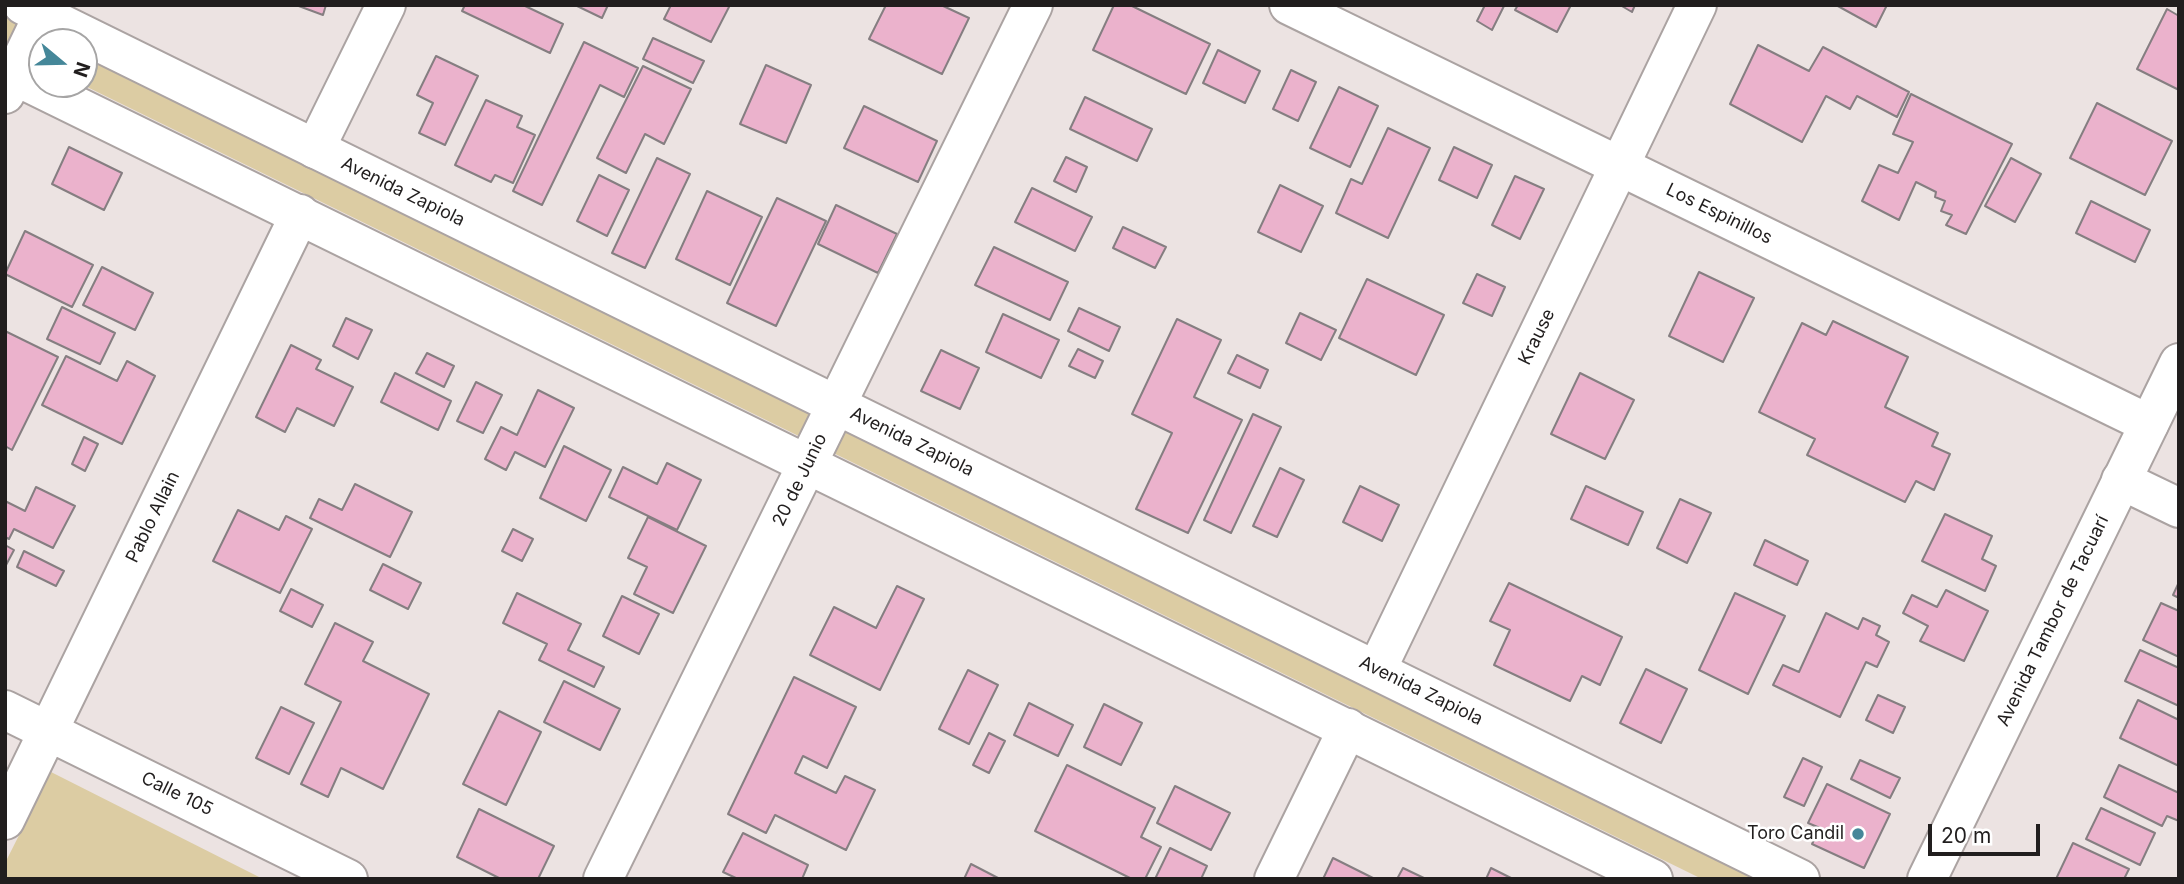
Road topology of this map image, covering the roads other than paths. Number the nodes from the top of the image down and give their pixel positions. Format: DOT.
graph roads {
  1 [pos="386,5"];
  2 [pos="1033,5"];
  3 [pos="1289,5"];
  4 [pos="1697,5"];
  5 [pos="38,9"];
  6 [pos="8,80"];
  7 [pos="315,149"];
  8 [pos="1620,166"];
  9 [pos="300,214"];
  10 [pos="2179,363"];
  11 [pos="836,405"];
  12 [pos="2149,424"];
  13 [pos="807,465"];
  14 [pos="2121,480"];
  15 [pos="2179,508"];
  16 [pos="1377,669"];
  17 [pos="5,710"];
  18 [pos="1348,728"];
  19 [pos="50,732"];
  20 [pos="5,820"];
  21 [pos="348,879"];
  22 [pos="603,879"];
  23 [pos="1274,879"];
  24 [pos="1653,879"];
  25 [pos="1800,879"];
  26 [pos="1927,879"];
  1 -- 7 [label="main road"];
  2 -- 11 [label="main road, 20 de Junio"];
  3 -- 8 [label="main road, Los Espinillos"];
  4 -- 8 [label="main road, Krause"];
  5 -- 6 [label="main road"];
  5 -- 7 [label="main road, Avenida Zapiola"];
  6 -- 9 [label="main road"];
  7 -- 11 [label="main road, Avenida Zapiola"];
  8 -- 12 [label="main road, Los Espinillos"];
  8 -- 16 [label="main road, Krause"];
  9 -- 13 [label="main road"];
  9 -- 19 [label="main road, Pablo Allain"];
  10 -- 12 [label="main road, Avenida Tambor de Tacuarí"];
  11 -- 13 [label="main road, 20 de Junio"];
  11 -- 16 [label="main road, Avenida Zapiola"];
  12 -- 14 [label="main road, Avenida Tambor de Tacuarí"];
  13 -- 18 [label="main road"];
  13 -- 22 [label="main road, 20 de Junio"];
  14 -- 15 [label="main road"];
  14 -- 26 [label="main road, Avenida Tambor de Tacuarí"];
  16 -- 25 [label="main road, Avenida Zapiola"];
  17 -- 19 [label="main road, Calle 105"];
  18 -- 23 [label="main road"];
  18 -- 24 [label="main road"];
  19 -- 20 [label="main road, Pablo Allain"];
  19 -- 21 [label="main road, Calle 105"];
}
